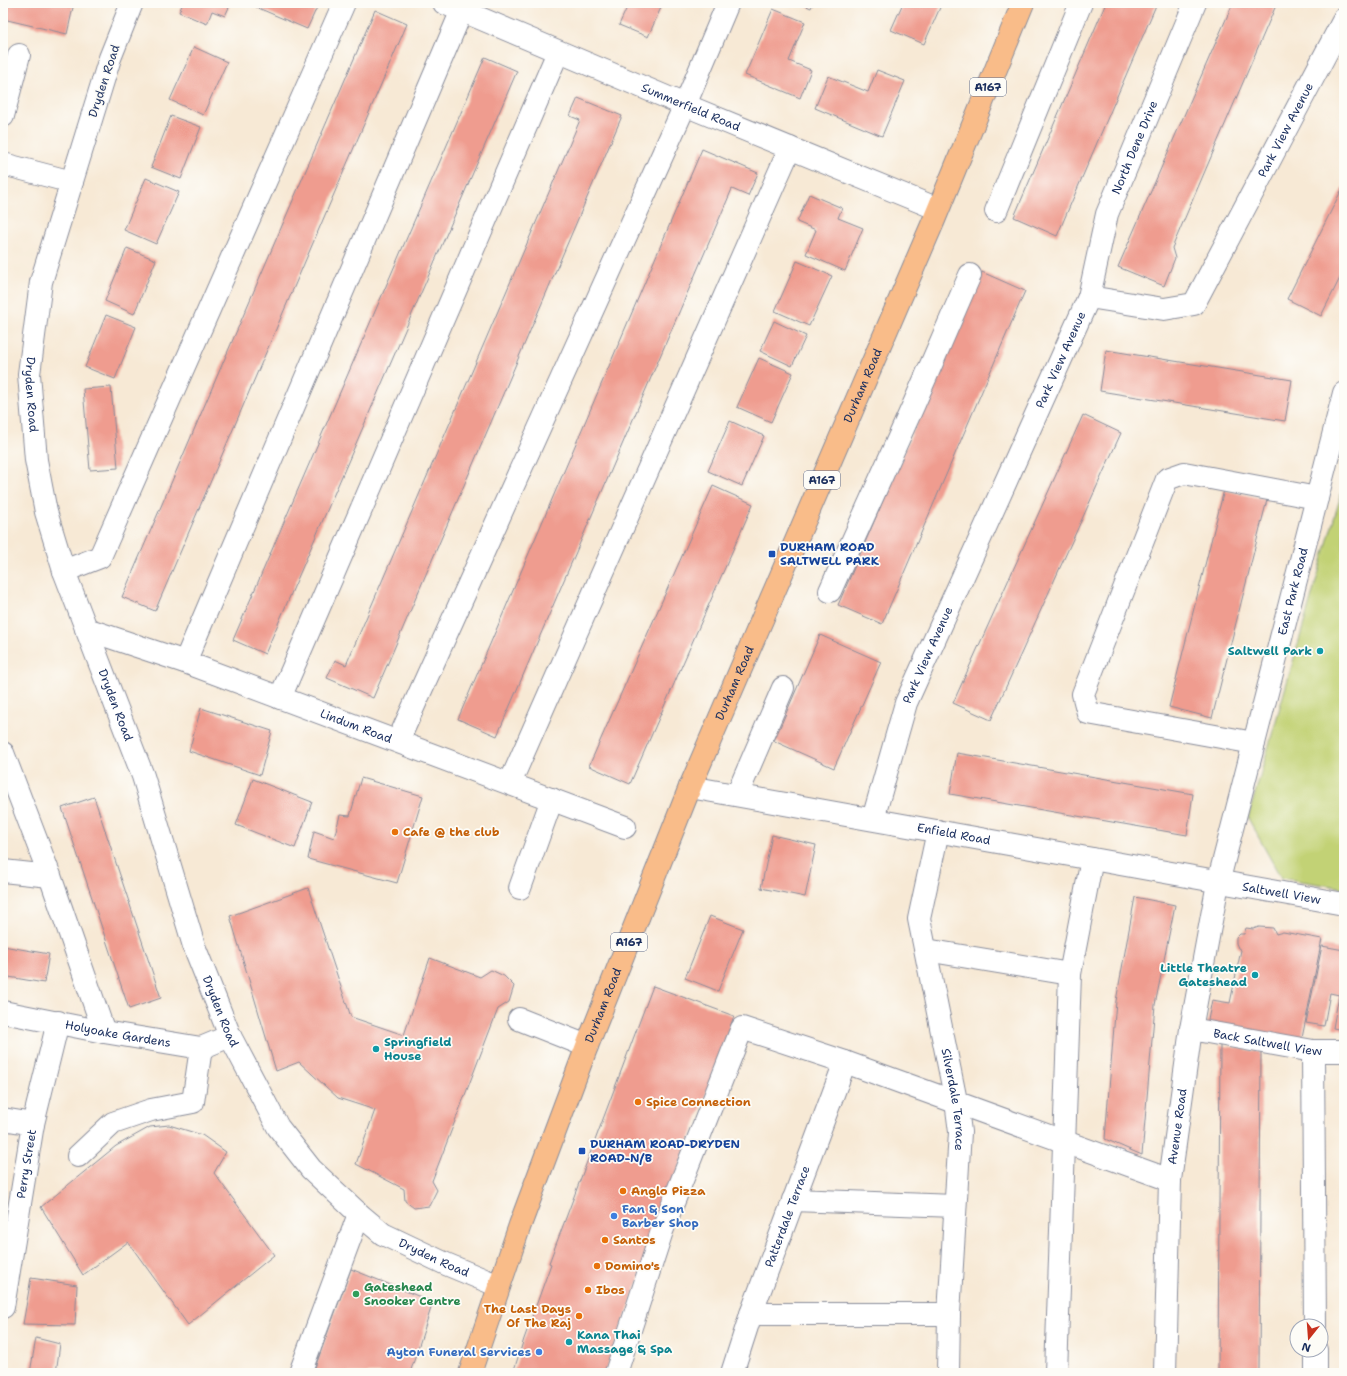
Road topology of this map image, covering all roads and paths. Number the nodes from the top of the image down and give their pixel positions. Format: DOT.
graph roads {
  1 [pos="132,3"];
  2 [pos="344,3"];
  3 [pos="728,3"];
  4 [pos="1023,3"];
  5 [pos="1081,3"];
  6 [pos="1195,3"];
  7 [pos="457,6"];
  8 [pos="1344,19"];
  9 [pos="558,52"];
  10 [pos="19,56"];
  11 [pos="685,105"];
  12 [pos="3,116"];
  13 [pos="790,148"];
  14 [pos="3,164"];
  15 [pos="72,182"];
  16 [pos="938,209"];
  17 [pos="996,211"];
  18 [pos="970,275"];
  19 [pos="1089,297"];
  20 [pos="1344,393"];
  21 [pos="1317,498"];
  22 [pos="64,571"];
  23 [pos="830,591"];
  24 [pos="86,629"];
  25 [pos="185,662"];
  26 [pos="784,688"];
  27 [pos="280,698"];
  28 [pos="398,741"];
  29 [pos="1254,743"];
  30 [pos="3,753"];
  31 [pos="510,783"];
  32 [pos="690,787"];
  33 [pos="737,795"];
  34 [pos="552,799"];
  35 [pos="873,819"];
  36 [pos="625,827"];
  37 [pos="938,831"];
  38 [pos="1092,859"];
  39 [pos="3,871"];
  40 [pos="50,876"];
  41 [pos="1218,883"];
  42 [pos="520,888"];
  43 [pos="1344,904"];
  44 [pos="926,950"];
  45 [pos="1070,974"];
  46 [pos="3,1012"];
  47 [pos="519,1019"];
  48 [pos="58,1022"];
  49 [pos="1191,1029"];
  50 [pos="104,1032"];
  51 [pos="230,1036"];
  52 [pos="587,1046"];
  53 [pos="201,1048"];
  54 [pos="1313,1051"];
  55 [pos="1344,1051"];
  56 [pos="845,1062"];
  57 [pos="956,1101"];
  58 [pos="3,1119"];
  59 [pos="33,1124"];
  60 [pos="1064,1140"];
  61 [pos="78,1156"];
  62 [pos="1170,1180"];
  63 [pos="793,1200"];
  64 [pos="955,1206"];
  65 [pos="359,1214"];
  66 [pos="8,1240"];
  67 [pos="499,1286"];
  68 [pos="3,1307"];
  69 [pos="751,1314"];
  70 [pos="950,1314"];
  71 [pos="1316,1318"];
  72 [pos="1316,1358"];
  73 [pos="300,1373"];
  74 [pos="470,1373"];
  75 [pos="616,1373"];
  76 [pos="732,1373"];
  77 [pos="948,1373"];
  78 [pos="1056,1373"];
  79 [pos="1165,1373"];
  80 [pos="1316,1373"];
  1 -- 15 [label="street, Dryden Road"];
  2 -- 22 [label="street"];
  3 -- 11 [label="street"];
  4 -- 16 [label="main road, Durham Road / A167"];
  5 -- 17 [label="street"];
  6 -- 19 [label="street, North Dene Drive"];
  7 -- 9 [label="street, Summerfield Road"];
  7 -- 25 [label="street"];
  8 -- 19 [label="street, Park View Avenue"];
  9 -- 11 [label="street, Summerfield Road"];
  9 -- 27 [label="street"];
  10 -- 12 [label="street"];
  11 -- 13 [label="street, Summerfield Road"];
  11 -- 28 [label="street"];
  13 -- 16 [label="street, Summerfield Road"];
  13 -- 31 [label="street"];
  14 -- 15 [label="street"];
  15 -- 22 [label="street, Dryden Road"];
  16 -- 32 [label="main road, Durham Road / A167"];
  18 -- 23 [label="street"];
  19 -- 35 [label="street, Park View Avenue"];
  20 -- 21 [label="street, East Park Road"];
  21 -- 29 [label="street, East Park Road"];
  21 -- 29 [label="street"];
  22 -- 24 [label="street, Dryden Road"];
  24 -- 25 [label="street, Lindum Road"];
  24 -- 51 [label="street, Dryden Road"];
  25 -- 27 [label="street, Lindum Road"];
  26 -- 33 [label="street"];
  27 -- 28 [label="street, Lindum Road"];
  28 -- 31 [label="street, Lindum Road"];
  29 -- 41 [label="street, East Park Road"];
  30 -- 40 [label="street"];
  31 -- 34 [label="street, Lindum Road"];
  32 -- 33 [label="street, Enfield Road"];
  32 -- 52 [label="main road, Durham Road / A167"];
  33 -- 35 [label="street, Enfield Road"];
  34 -- 36 [label="street, Lindum Road"];
  34 -- 42 [label="street"];
  35 -- 37 [label="street, Enfield Road"];
  37 -- 38 [label="street, Enfield Road"];
  37 -- 44 [label="street, Silverdale Terrace"];
  38 -- 41 [label="street, Enfield Road"];
  38 -- 45 [label="street"];
  39 -- 40 [label="street"];
  40 -- 50 [label="street"];
  41 -- 43 [label="street, Saltwell View"];
  41 -- 49 [label="street, Avenue Road"];
  44 -- 45 [label="street"];
  44 -- 57 [label="street, Silverdale Terrace"];
  45 -- 60 [label="street"];
  46 -- 48 [label="street, Holyoake Gardens"];
  47 -- 52 [label="street"];
  48 -- 50 [label="street, Holyoake Gardens"];
  48 -- 59 [label="street, Perry Street"];
  49 -- 54 [label="street, Back Saltwell View"];
  49 -- 62 [label="street, Avenue Road"];
  50 -- 53 [label="street, Holyoake Gardens"];
  51 -- 53 [label="street"];
  51 -- 65 [label="street, Dryden Road"];
  52 -- 67 [label="main road, Durham Road / A167"];
  53 -- 61 [label="street"];
  54 -- 55 [label="street, Back Saltwell View"];
  54 -- 71 [label="street"];
  56 -- 57 [label="street"];
  56 -- 63 [label="street, Patterdale Terrace"];
  56 -- 75 [label="street"];
  57 -- 60 [label="street"];
  57 -- 64 [label="street, Silverdale Terrace"];
  58 -- 59 [label="street"];
  59 -- 66 [label="street, Perry Street"];
  60 -- 62 [label="street"];
  60 -- 78 [label="street"];
  62 -- 79 [label="street, Avenue Road"];
  63 -- 64 [label="street"];
  63 -- 69 [label="street, Patterdale Terrace"];
  64 -- 70 [label="street, Silverdale Terrace"];
  65 -- 67 [label="street, Dryden Road"];
  65 -- 73 [label="street"];
  66 -- 68 [label="street, Perry Street"];
  67 -- 74 [label="main road, Durham Road / A167"];
  69 -- 70 [label="street"];
  69 -- 76 [label="street, Patterdale Terrace"];
  70 -- 77 [label="street, Silverdale Terrace"];
  72 -- 80 [label="street"];
}
